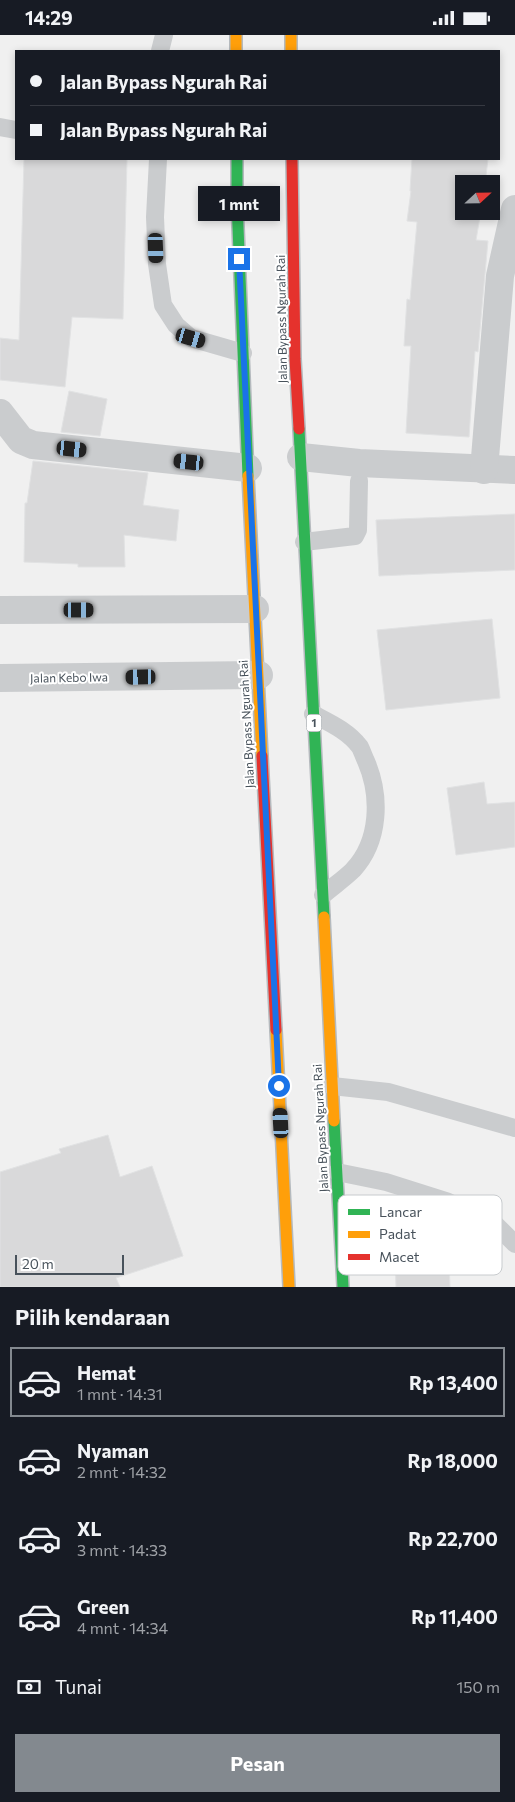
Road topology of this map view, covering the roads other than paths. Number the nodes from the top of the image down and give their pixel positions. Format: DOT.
graph roads {
  1 [pos="164,35"];
  2 [pos="236,35"];
  3 [pos="291,35"];
  4 [pos="160,50"];
  5 [pos="236,50"];
  6 [pos="291,50"];
  7 [pos="0,127"];
  8 [pos="15,130"];
  9 [pos="158,160"];
  10 [pos="237,160"];
  11 [pos="292,160"];
  12 [pos="515,209"];
  13 [pos="243,353"];
  14 [pos="0,413"];
  15 [pos="300,457"];
  16 [pos="248,468"];
  17 [pos="484,470"];
  18 [pos="515,470"];
  19 [pos="359,481"];
  20 [pos="304,542"];
  21 [pos="256,609"];
  22 [pos="0,610"];
  23 [pos="259,675"];
  24 [pos="0,678"];
  25 [pos="313,714"];
  26 [pos="323,895"];
  27 [pos="332,1086"];
  28 [pos="515,1128"];
  29 [pos="337,1172"];
  30 [pos="338,1195"];
  31 [pos="427,1195"];
  32 [pos="515,1222"];
  33 [pos="502,1223"];
  34 [pos="502,1230"];
  35 [pos="515,1244"];
  36 [pos="290,1287"];
  1 -- 4 [label="lane"];
  2 -- 5 [label="highway"];
  3 -- 6 [label="highway"];
  7 -- 8 [label="lane"];
  9 -- 13 [label="lane"];
  10 -- 13 [label="highway, Jalan Bypass Ngurah Rai"];
  11 -- 15 [label="highway, Jalan Bypass Ngurah Rai / 1"];
  12 -- 17 [label="street"];
  13 -- 16 [label="highway, Jalan Bypass Ngurah Rai"];
  14 -- 16 [label="street"];
  15 -- 17 [label="street"];
  15 -- 20 [label="highway, Jalan Bypass Ngurah Rai / 1"];
  16 -- 21 [label="highway, Jalan Bypass Ngurah Rai"];
  17 -- 18 [label="street"];
  19 -- 20 [label="lane"];
  20 -- 25 [label="highway, Jalan Bypass Ngurah Rai / 1"];
  21 -- 22 [label="street"];
  21 -- 23 [label="highway, Jalan Bypass Ngurah Rai"];
  23 -- 24 [label="street, Jalan Kebo Iwa"];
  23 -- 36 [label="highway, Jalan Bypass Ngurah Rai"];
  25 -- 26 [label="highway, Jalan Bypass Ngurah Rai / 1"];
  25 -- 26 [label="lane"];
  26 -- 27 [label="highway, Jalan Bypass Ngurah Rai / 1"];
  27 -- 28 [label="lane"];
  27 -- 29 [label="highway, Jalan Bypass Ngurah Rai / 1"];
  29 -- 30 [label="highway, Jalan Bypass Ngurah Rai / 1"];
  29 -- 31 [label="lane"];
  32 -- 33 [label="lane"];
  34 -- 35 [label="lane"];
}
